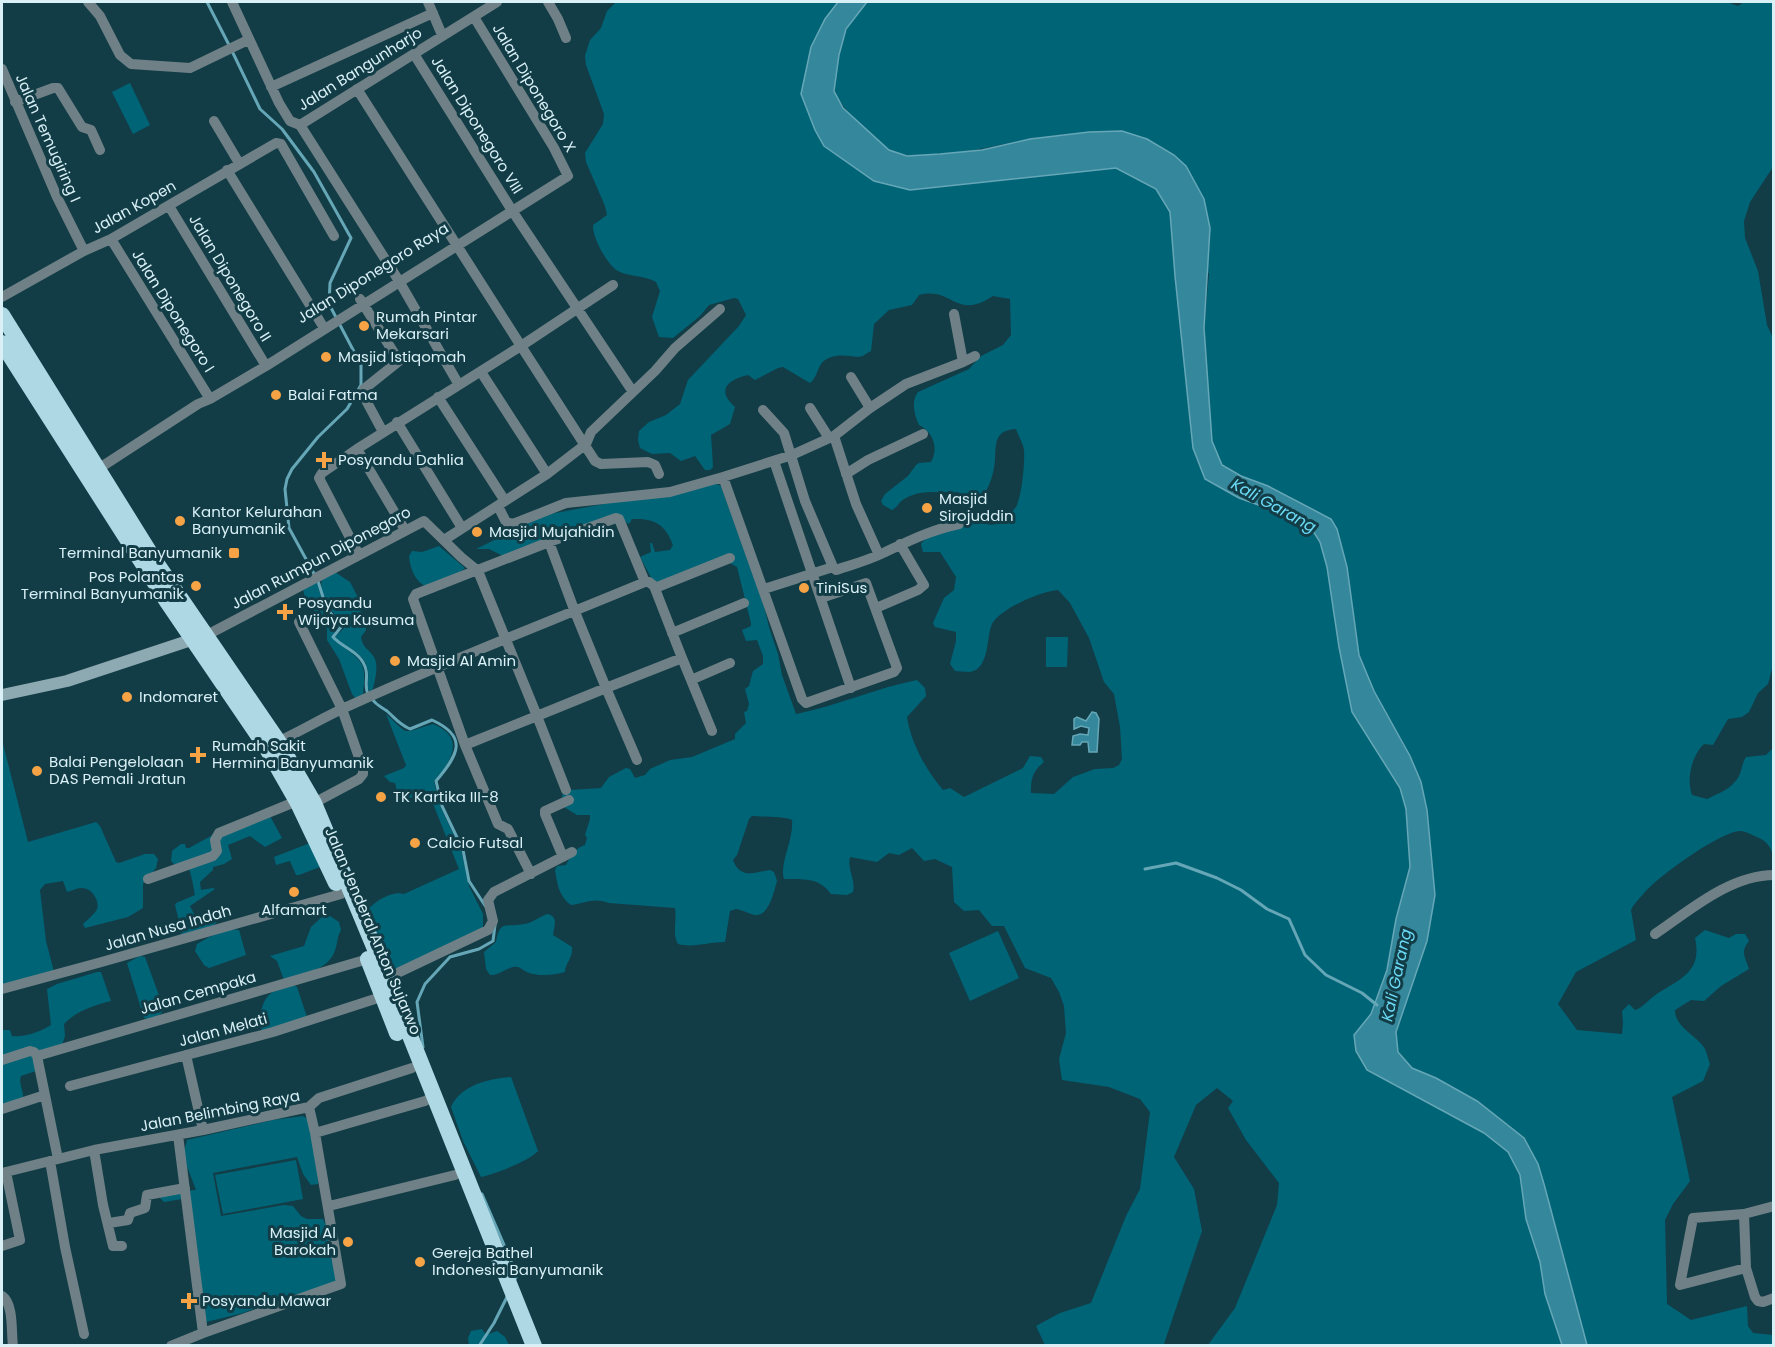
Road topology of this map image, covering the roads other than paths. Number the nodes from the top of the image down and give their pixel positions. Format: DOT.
graph roads {
  1 [pos="88,2"];
  2 [pos="234,2"];
  3 [pos="428,2"];
  4 [pos="497,2"];
  5 [pos="548,2"];
  6 [pos="433,13"];
  7 [pos="474,17"];
  8 [pos="442,35"];
  9 [pos="566,38"];
  10 [pos="246,40"];
  11 [pos="414,54"];
  12 [pos="2,69"];
  13 [pos="271,87"];
  14 [pos="357,89"];
  15 [pos="15,102"];
  16 [pos="214,121"];
  17 [pos="300,125"];
  18 [pos="100,150"];
  19 [pos="239,163"];
  20 [pos="227,170"];
  21 [pos="567,172"];
  22 [pos="169,206"];
  23 [pos="512,209"];
  24 [pos="334,236"];
  25 [pos="111,239"];
  26 [pos="456,243"];
  27 [pos="84,251"];
  28 [pos="398,279"];
  29 [pos="612,285"];
  30 [pos="2,297"];
  31 [pos="361,302"];
  32 [pos="576,308"];
  33 [pos="720,309"];
  34 [pos="954,314"];
  35 [pos="2,315"];
  36 [pos="327,323"];
  37 [pos="8,344"];
  38 [pos="521,346"];
  39 [pos="975,356"];
  40 [pos="963,362"];
  41 [pos="264,363"];
  42 [pos="481,372"];
  43 [pos="851,377"];
  44 [pos="459,385"];
  45 [pos="633,392"];
  46 [pos="209,397"];
  47 [pos="438,397"];
  48 [pos="810,408"];
  49 [pos="870,408"];
  50 [pos="763,410"];
  51 [pos="397,422"];
  52 [pos="383,432"];
  53 [pos="923,434"];
  54 [pos="832,437"];
  55 [pos="586,444"];
  56 [pos="357,449"];
  57 [pos="792,455"];
  58 [pos="774,461"];
  59 [pos="93,473"];
  60 [pos="547,474"];
  61 [pos="659,474"];
  62 [pos="846,474"];
  63 [pos="723,477"];
  64 [pos="501,504"];
  65 [pos="959,524"];
  66 [pos="462,528"];
  67 [pos="405,530"];
  68 [pos="444,540"];
  69 [pos="549,542"];
  70 [pos="900,544"];
  71 [pos="359,555"];
  72 [pos="879,555"];
  73 [pos="730,558"];
  74 [pos="833,567"];
  75 [pos="478,571"];
  76 [pos="812,573"];
  77 [pos="650,585"];
  78 [pos="764,589"];
  79 [pos="821,598"];
  80 [pos="744,603"];
  81 [pos="876,608"];
  82 [pos="574,612"];
  83 [pos="298,622"];
  84 [pos="672,633"];
  85 [pos="506,638"];
  86 [pos="199,639"];
  87 [pos="682,658"];
  88 [pos="730,663"];
  89 [pos="436,668"];
  90 [pos="691,680"];
  91 [pos="606,688"];
  92 [pos="851,688"];
  93 [pos="2,695"];
  94 [pos="342,709"];
  95 [pos="537,716"];
  96 [pos="712,731"];
  97 [pos="272,744"];
  98 [pos="465,745"];
  99 [pos="637,760"];
  100 [pos="297,801"];
  101 [pos="314,803"];
  102 [pos="531,874"];
  103 [pos="1773,875"];
  104 [pos="148,879"];
  105 [pos="341,894"];
  106 [pos="1655,934"];
  107 [pos="368,959"];
  108 [pos="387,978"];
  109 [pos="2,988"];
  110 [pos="381,997"];
  111 [pos="186,1055"];
  112 [pos="37,1056"];
  113 [pos="2,1060"];
  114 [pos="412,1068"];
  115 [pos="70,1086"];
  116 [pos="45,1095"];
  117 [pos="429,1098"];
  118 [pos="309,1107"];
  119 [pos="2,1108"];
  120 [pos="203,1130"];
  121 [pos="315,1133"];
  122 [pos="178,1135"];
  123 [pos="94,1150"];
  124 [pos="54,1160"];
  125 [pos="4,1173"];
  126 [pos="455,1175"];
  127 [pos="185,1188"];
  128 [pos="328,1206"];
  129 [pos="1773,1206"];
  130 [pos="1744,1214"];
  131 [pos="109,1223"];
  132 [pos="2,1246"];
  133 [pos="122,1246"];
  134 [pos="1746,1268"];
  135 [pos="2,1296"];
  136 [pos="1773,1298"];
  137 [pos="510,1299"];
  138 [pos="203,1333"];
  139 [pos="84,1334"];
  140 [pos="13,1346"];
  141 [pos="171,1346"];
  142 [pos="523,1346"];
  143 [pos="534,1346"];
  1 -- 10 [label="street"];
  2 -- 10 [label="street, Jalan Bangunharjo"];
  3 -- 6 [label="street"];
  4 -- 7 [label="street, Jalan Bangunharjo"];
  5 -- 9 [label="street"];
  6 -- 8 [label="street"];
  6 -- 13 [label="street"];
  7 -- 8 [label="street, Jalan Bangunharjo"];
  7 -- 21 [label="street, Jalan Diponegoro X"];
  8 -- 11 [label="street, Jalan Bangunharjo"];
  10 -- 13 [label="street, Jalan Bangunharjo"];
  11 -- 14 [label="street, Jalan Bangunharjo"];
  11 -- 23 [label="street, Jalan Diponegoro VIII"];
  12 -- 15 [label="street, Jalan Temugiring I"];
  13 -- 17 [label="street, Jalan Bangunharjo"];
  14 -- 17 [label="street, Jalan Bangunharjo"];
  14 -- 26 [label="street"];
  15 -- 18 [label="street"];
  15 -- 27 [label="street, Jalan Temugiring I"];
  16 -- 19 [label="street"];
  17 -- 28 [label="street"];
  19 -- 20 [label="street, Jalan Kopen"];
  19 -- 24 [label="street, Jalan Kopen"];
  20 -- 22 [label="street, Jalan Kopen"];
  20 -- 36 [label="street"];
  21 -- 23 [label="street, Jalan Diponegoro Raya"];
  22 -- 25 [label="street, Jalan Kopen"];
  22 -- 41 [label="street, Jalan Diponegoro II"];
  23 -- 26 [label="street, Jalan Diponegoro Raya"];
  23 -- 32 [label="street, Jalan Diponegoro VIII"];
  25 -- 27 [label="street, Jalan Kopen"];
  25 -- 46 [label="street, Jalan Diponegoro I"];
  26 -- 28 [label="street, Jalan Diponegoro Raya"];
  26 -- 38 [label="street"];
  27 -- 30 [label="street, Jalan Kopen"];
  28 -- 31 [label="street, Jalan Diponegoro Raya"];
  28 -- 44 [label="street"];
  29 -- 32 [label="street"];
  31 -- 36 [label="street, Jalan Diponegoro Raya"];
  31 -- 52 [label="street"];
  32 -- 38 [label="street"];
  32 -- 45 [label="street, Jalan Diponegoro VIII"];
  33 -- 45 [label="street"];
  34 -- 40 [label="street"];
  35 -- 37 [label="highway, Jalan Jenderal Anton Sujarwo"];
  36 -- 41 [label="street, Jalan Diponegoro Raya"];
  37 -- 59 [label="highway, Jalan Jenderal Anton Sujarwo"];
  38 -- 42 [label="street"];
  38 -- 55 [label="street"];
  39 -- 40 [label="street"];
  40 -- 49 [label="street"];
  41 -- 46 [label="street, Jalan Diponegoro Raya"];
  42 -- 44 [label="street"];
  42 -- 60 [label="street"];
  43 -- 49 [label="street"];
  44 -- 47 [label="street"];
  45 -- 55 [label="street"];
  46 -- 59 [label="street, Jalan Diponegoro Raya"];
  47 -- 51 [label="street"];
  47 -- 64 [label="street"];
  48 -- 54 [label="street"];
  49 -- 54 [label="street"];
  50 -- 57 [label="street"];
  51 -- 52 [label="street"];
  51 -- 66 [label="street"];
  52 -- 56 [label="street"];
  53 -- 62 [label="street"];
  54 -- 57 [label="street"];
  54 -- 62 [label="street"];
  55 -- 60 [label="street"];
  55 -- 61 [label="street"];
  56 -- 67 [label="street"];
  56 -- 71 [label="street"];
  57 -- 58 [label="street"];
  57 -- 74 [label="street"];
  58 -- 63 [label="street"];
  58 -- 76 [label="street"];
  59 -- 86 [label="highway, Jalan Jenderal Anton Sujarwo"];
  60 -- 64 [label="street"];
  62 -- 72 [label="street"];
  63 -- 64 [label="street"];
  63 -- 78 [label="street"];
  64 -- 66 [label="street"];
  65 -- 70 [label="street"];
  66 -- 68 [label="street"];
  67 -- 68 [label="street, Jalan Rumpun Diponegoro"];
  67 -- 71 [label="street, Jalan Rumpun Diponegoro"];
  68 -- 75 [label="street, Jalan Rumpun Diponegoro"];
  69 -- 75 [label="street"];
  69 -- 77 [label="street"];
  69 -- 82 [label="street"];
  70 -- 72 [label="street"];
  70 -- 81 [label="street"];
  71 -- 86 [label="street, Jalan Rumpun Diponegoro"];
  72 -- 74 [label="street"];
  73 -- 77 [label="street"];
  74 -- 76 [label="street"];
  75 -- 85 [label="street"];
  75 -- 89 [label="street"];
  76 -- 78 [label="street"];
  76 -- 79 [label="street"];
  77 -- 82 [label="street"];
  77 -- 84 [label="street"];
  78 -- 92 [label="street"];
  79 -- 81 [label="street"];
  79 -- 92 [label="street"];
  80 -- 84 [label="street"];
  81 -- 92 [label="street"];
  82 -- 85 [label="street"];
  82 -- 91 [label="street"];
  83 -- 94 [label="street"];
  84 -- 87 [label="street"];
  85 -- 89 [label="street"];
  85 -- 95 [label="street"];
  86 -- 93 [label="main road"];
  86 -- 97 [label="highway, Jalan Jenderal Anton Sujarwo"];
  87 -- 90 [label="street"];
  87 -- 91 [label="street"];
  88 -- 90 [label="street"];
  89 -- 94 [label="street"];
  89 -- 98 [label="street"];
  90 -- 96 [label="street"];
  91 -- 95 [label="street"];
  91 -- 99 [label="street"];
  94 -- 97 [label="street"];
  94 -- 101 [label="street"];
  95 -- 98 [label="street"];
  95 -- 102 [label="street"];
  97 -- 100 [label="highway, Jalan Jenderal Anton Sujarwo"];
  97 -- 101 [label="highway, Jalan Jenderal Anton Sujarwo"];
  98 -- 102 [label="street"];
  100 -- 104 [label="street"];
  100 -- 105 [label="highway, Jalan Jenderal Anton Sujarwo"];
  101 -- 108 [label="highway, Jalan Jenderal Anton Sujarwo"];
  102 -- 108 [label="street"];
  103 -- 106 [label="street"];
  105 -- 107 [label="highway, Jalan Jenderal Anton Sujarwo"];
  105 -- 109 [label="street, Jalan Nusa Indah"];
  107 -- 110 [label="highway, Jalan Jenderal Anton Sujarwo"];
  107 -- 112 [label="street, Jalan Cempaka"];
  108 -- 117 [label="highway, Jalan Jenderal Anton Sujarwo"];
  110 -- 111 [label="street, Jalan Melati"];
  110 -- 114 [label="highway, Jalan Jenderal Anton Sujarwo"];
  111 -- 115 [label="street, Jalan Melati"];
  111 -- 120 [label="street"];
  112 -- 113 [label="street, Jalan Cempaka"];
  112 -- 116 [label="street"];
  114 -- 117 [label="highway, Jalan Jenderal Anton Sujarwo"];
  114 -- 118 [label="street"];
  116 -- 119 [label="street"];
  116 -- 124 [label="street"];
  117 -- 121 [label="street"];
  117 -- 126 [label="highway, Jalan Jenderal Anton Sujarwo"];
  117 -- 137 [label="highway, Jalan Jenderal Anton Sujarwo"];
  118 -- 120 [label="street, Jalan Belimbing Raya"];
  118 -- 121 [label="street, Jalan Belimbing Raya"];
  120 -- 122 [label="street, Jalan Belimbing Raya"];
  121 -- 128 [label="street, Jalan Belimbing Raya"];
  122 -- 123 [label="street, Jalan Belimbing Raya"];
  122 -- 127 [label="street"];
  123 -- 124 [label="street, Jalan Belimbing Raya"];
  123 -- 131 [label="street"];
  124 -- 125 [label="street, Jalan Belimbing Raya"];
  124 -- 139 [label="street"];
  125 -- 132 [label="street"];
  126 -- 128 [label="street"];
  126 -- 137 [label="highway, Jalan Jenderal Anton Sujarwo"];
  127 -- 131 [label="street"];
  127 -- 138 [label="street"];
  128 -- 138 [label="street, Jalan Belimbing Raya"];
  129 -- 130 [label="street"];
  130 -- 134 [label="street"];
  130 -- 134 [label="street"];
  131 -- 133 [label="street"];
  134 -- 136 [label="street"];
  135 -- 140 [label="street"];
  137 -- 142 [label="highway, Jalan Jenderal Anton Sujarwo"];
  137 -- 143 [label="highway, Jalan Jenderal Anton Sujarwo"];
  138 -- 141 [label="street"];
}
